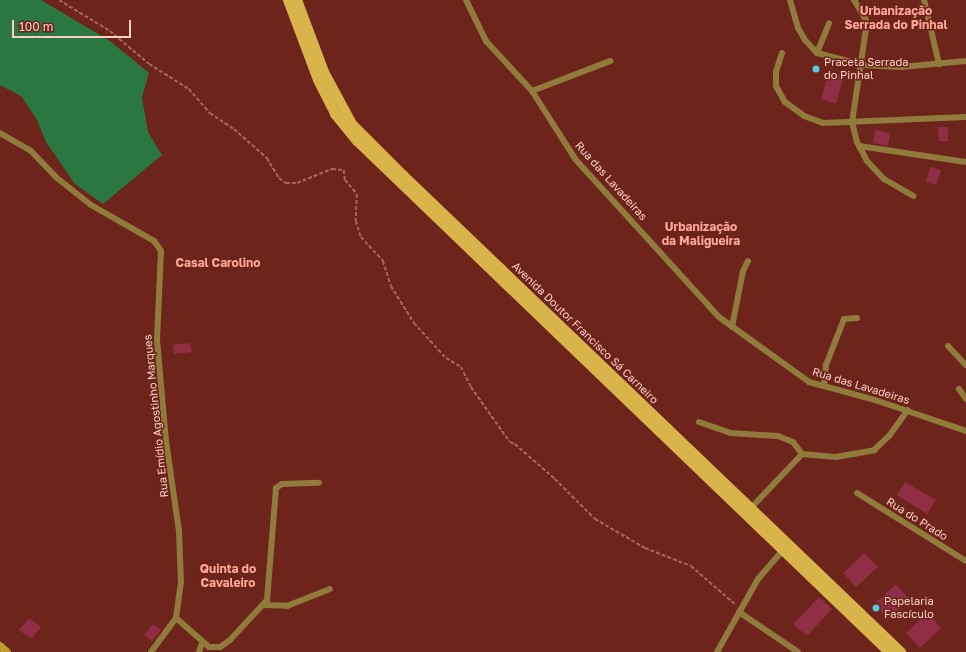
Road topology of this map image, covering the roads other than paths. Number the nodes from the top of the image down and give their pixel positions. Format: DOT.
graph roads {
  1 [pos="288,0"];
  2 [pos="297,0"];
  3 [pos="466,0"];
  4 [pos="790,0"];
  5 [pos="854,0"];
  6 [pos="924,0"];
  7 [pos="829,23"];
  8 [pos="782,53"];
  9 [pos="817,53"];
  10 [pos="610,61"];
  11 [pos="966,61"];
  12 [pos="939,64"];
  13 [pos="863,65"];
  14 [pos="532,91"];
  15 [pos="966,117"];
  16 [pos="852,122"];
  17 [pos="0,133"];
  18 [pos="859,146"];
  19 [pos="966,162"];
  20 [pos="912,196"];
  21 [pos="748,261"];
  22 [pos="857,318"];
  23 [pos="732,327"];
  24 [pos="948,346"];
  25 [pos="966,365"];
  26 [pos="824,386"];
  27 [pos="959,389"];
  28 [pos="966,399"];
  29 [pos="908,410"];
  30 [pos="699,422"];
  31 [pos="966,430"];
  32 [pos="802,454"];
  33 [pos="319,483"];
  34 [pos="857,494"];
  35 [pos="751,508"];
  36 [pos="782,551"];
  37 [pos="966,561"];
  38 [pos="330,589"];
  39 [pos="264,605"];
  40 [pos="740,610"];
  41 [pos="176,618"];
  42 [pos="202,643"];
  43 [pos="0,646"];
  44 [pos="7,652"];
  45 [pos="151,652"];
  46 [pos="200,652"];
  47 [pos="717,652"];
  48 [pos="798,652"];
  49 [pos="889,652"];
  50 [pos="901,652"];
  1 -- 36 [label="main road, Avenida Doutor Francisco Sá Carneiro"];
  2 -- 35 [label="main road, Avenida Doutor Francisco Sá Carneiro"];
  3 -- 14 [label="street, Rua das Lavadeiras"];
  4 -- 9 [label="street"];
  5 -- 13 [label="street"];
  6 -- 12 [label="street"];
  7 -- 9 [label="street"];
  8 -- 16 [label="street"];
  9 -- 13 [label="street"];
  10 -- 14 [label="street"];
  11 -- 12 [label="street"];
  12 -- 13 [label="street"];
  13 -- 16 [label="street"];
  14 -- 23 [label="street, Rua das Lavadeiras"];
  15 -- 16 [label="street"];
  16 -- 18 [label="street"];
  17 -- 41 [label="street, Rua Emídio Agostinho Marques"];
  18 -- 19 [label="street"];
  18 -- 20 [label="street"];
  21 -- 23 [label="street"];
  22 -- 26 [label="street"];
  23 -- 26 [label="street, Rua das Lavadeiras"];
  24 -- 25 [label="street"];
  26 -- 29 [label="street, Rua das Lavadeiras"];
  27 -- 28 [label="street"];
  29 -- 31 [label="street, Rua das Lavadeiras"];
  29 -- 32 [label="street"];
  30 -- 32 [label="street"];
  32 -- 35 [label="street"];
  33 -- 39 [label="street"];
  34 -- 37 [label="street, Rua do Prado"];
  35 -- 50 [label="main road, Avenida Doutor Francisco Sá Carneiro"];
  36 -- 40 [label="street"];
  36 -- 49 [label="main road, Avenida Doutor Francisco Sá Carneiro"];
  38 -- 39 [label="street"];
  39 -- 42 [label="street"];
  40 -- 47 [label="street"];
  40 -- 48 [label="street"];
  41 -- 42 [label="street"];
  41 -- 45 [label="street, Rua Emídio Agostinho Marques"];
  42 -- 46 [label="street"];
  43 -- 44 [label="main road"];
}
